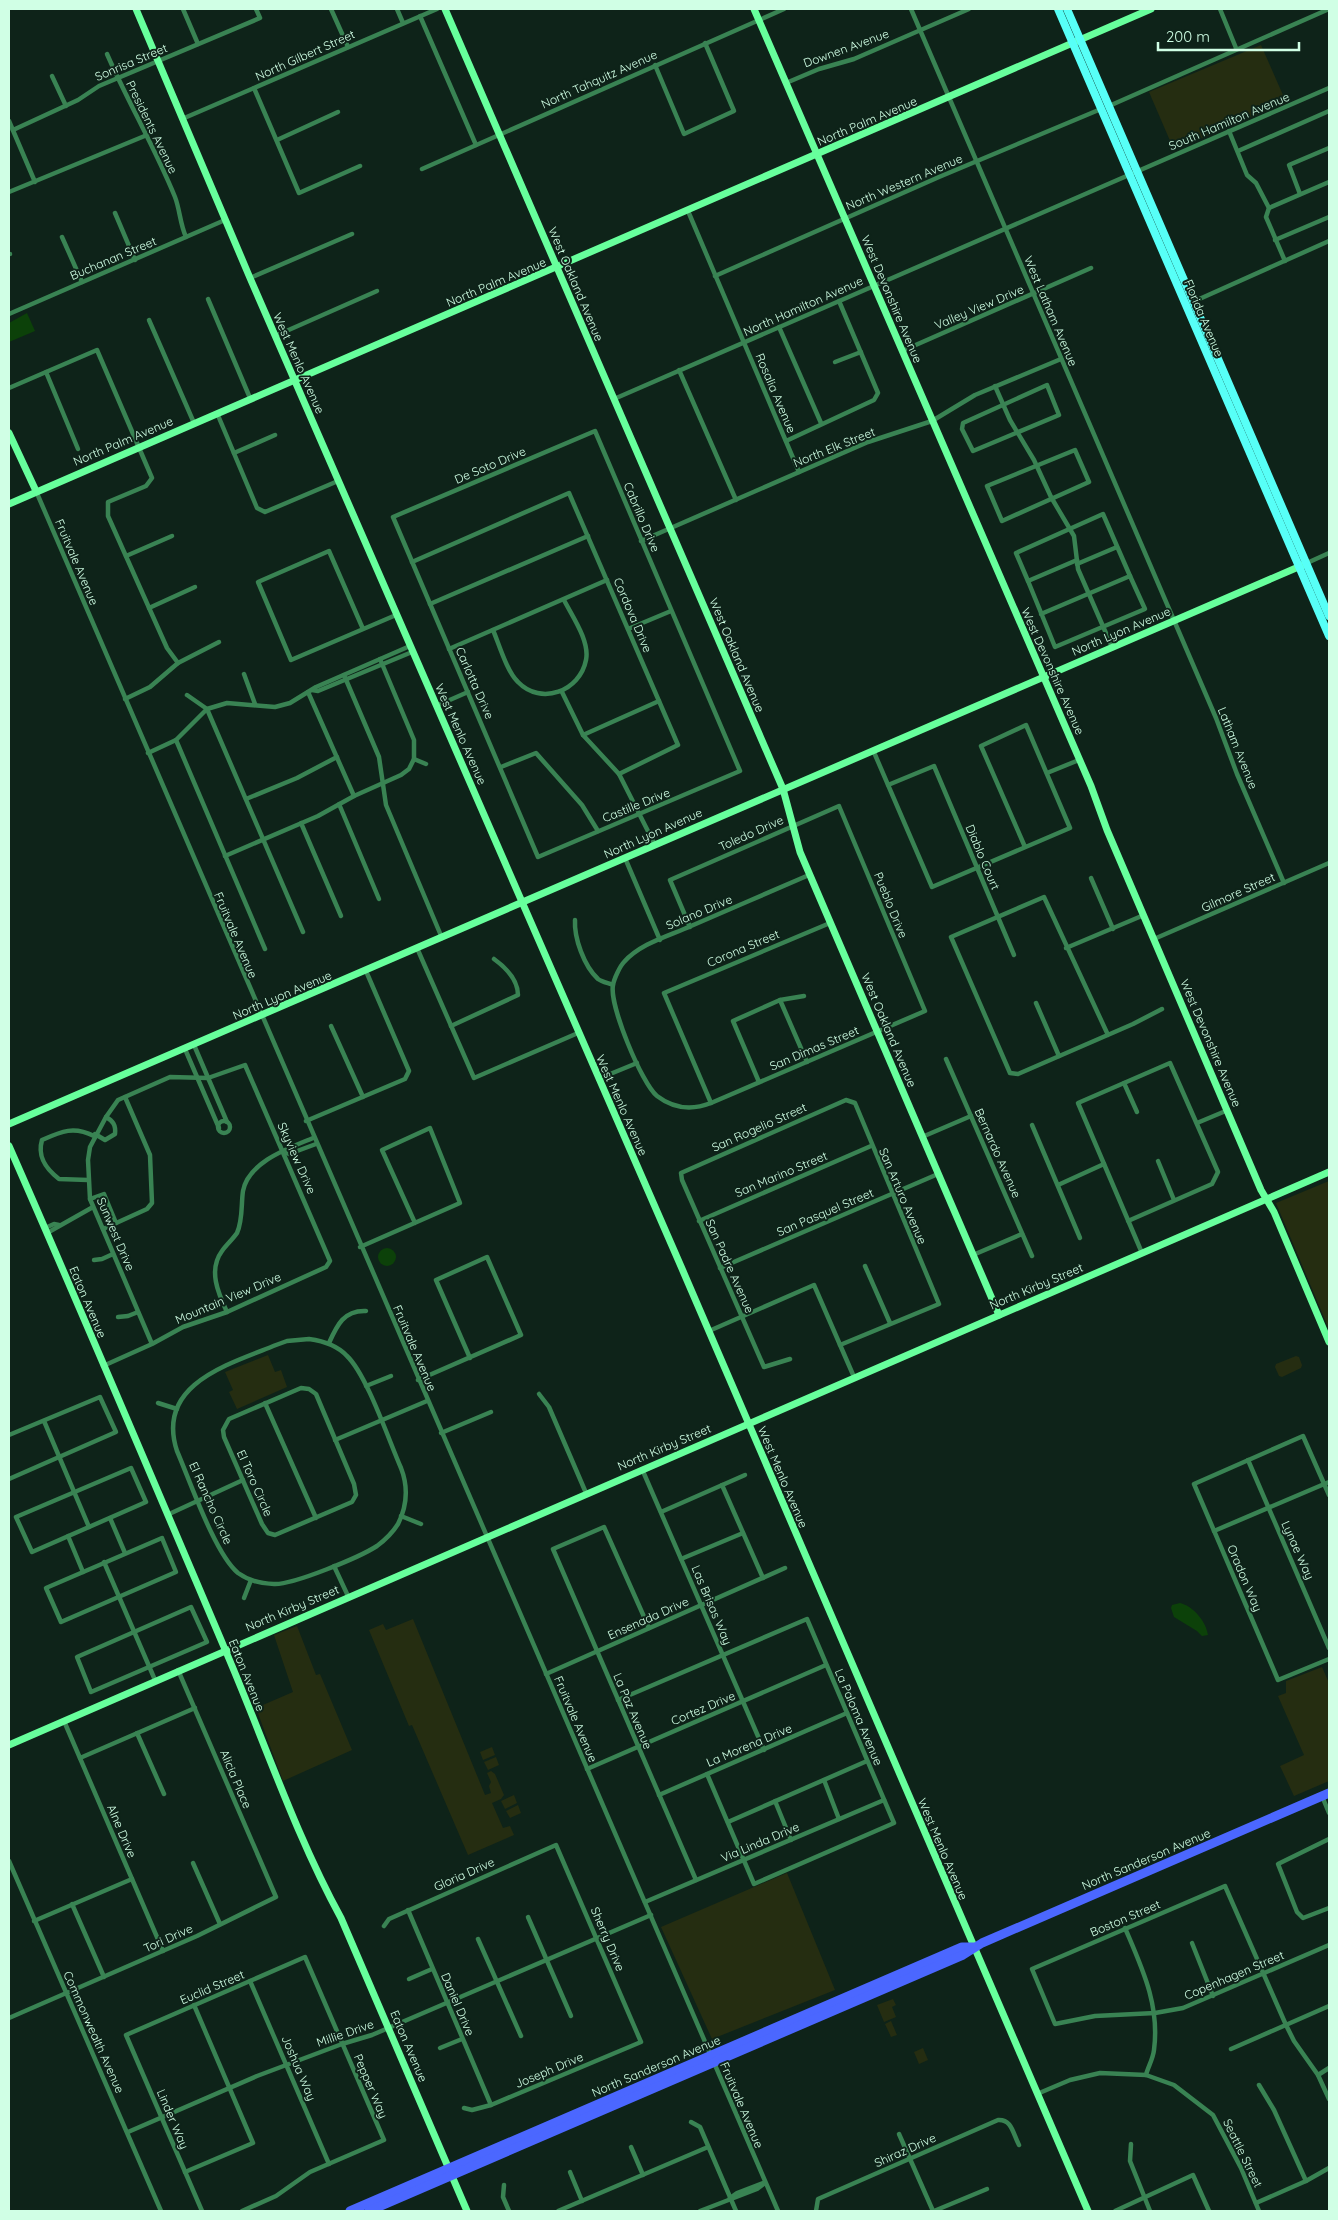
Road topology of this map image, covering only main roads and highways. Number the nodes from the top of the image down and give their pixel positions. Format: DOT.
graph roads {
  1 [pos="1058,9"];
  2 [pos="1067,9"];
  3 [pos="1077,41"];
  4 [pos="1190,304"];
  5 [pos="1224,392"];
  6 [pos="1261,458"];
  7 [pos="1303,565"];
  8 [pos="1329,616"];
  9 [pos="1329,636"];
  10 [pos="1326,1795"];
  11 [pos="973,1947"];
  12 [pos="843,1998"];
  13 [pos="817,2018"];
  14 [pos="712,2059"];
  15 [pos="451,2172"];
  16 [pos="350,2211"];
  17 [pos="369,2211"];
  1 -- 3 [label="main road, Florida Avenue"];
  2 -- 3 [label="main road, Florida Avenue"];
  3 -- 4 [label="main road, Florida Avenue"];
  4 -- 5 [label="main road, Florida Avenue"];
  4 -- 6 [label="main road, Florida Avenue"];
  5 -- 6 [label="main road"];
  5 -- 7 [label="main road, Florida Avenue"];
  6 -- 7 [label="main road, Florida Avenue"];
  7 -- 8 [label="main road, Florida Avenue"];
  7 -- 9 [label="main road, Florida Avenue"];
  10 -- 11 [label="highway, North Sanderson Avenue"];
  11 -- 12 [label="highway, North Sanderson Avenue"];
  11 -- 13 [label="highway, North Sanderson Avenue"];
  12 -- 13 [label="highway"];
  12 -- 14 [label="highway, North Sanderson Avenue"];
  13 -- 14 [label="highway, North Sanderson Avenue"];
  14 -- 15 [label="highway, North Sanderson Avenue"];
  15 -- 16 [label="highway, North Sanderson Avenue"];
  15 -- 17 [label="highway, North Sanderson Avenue"];
}
